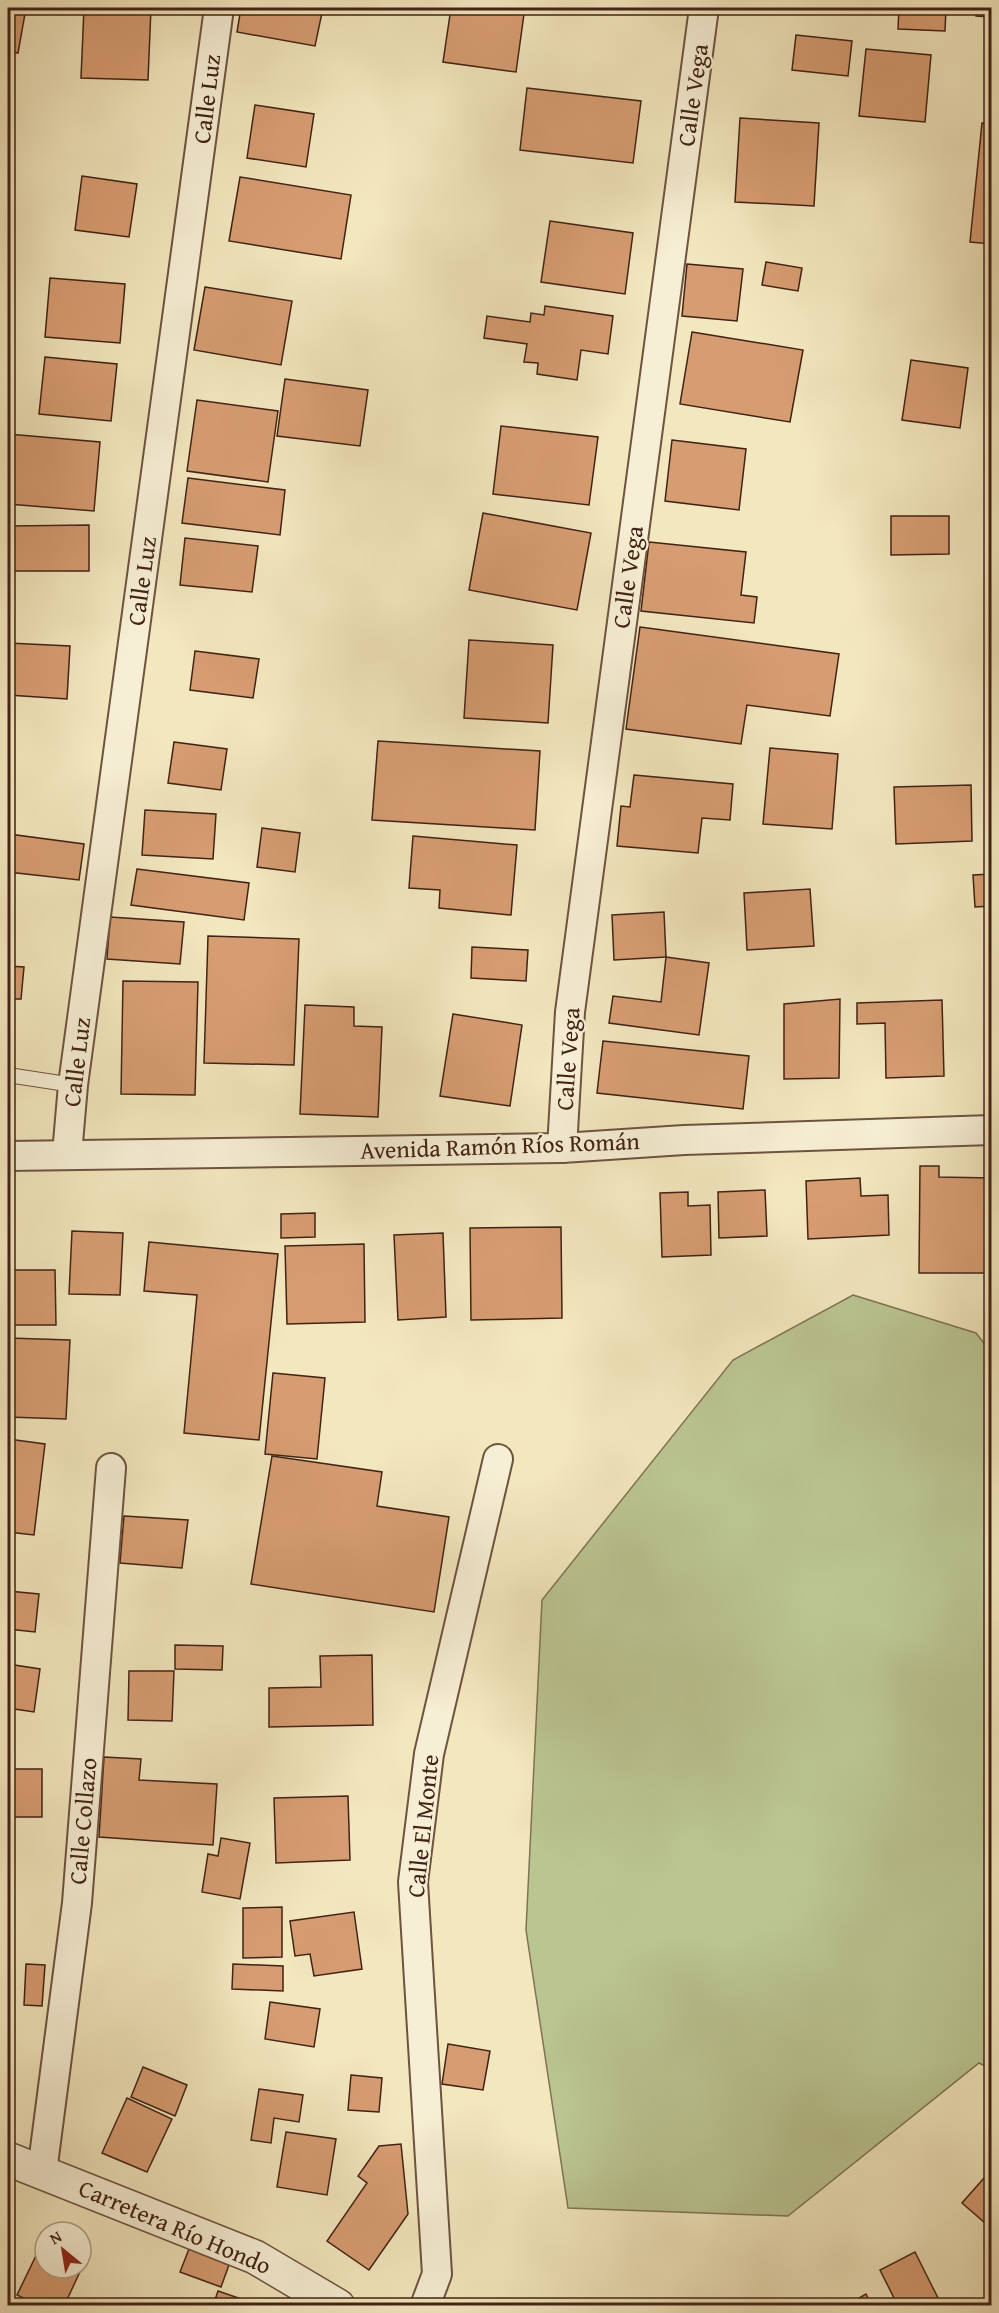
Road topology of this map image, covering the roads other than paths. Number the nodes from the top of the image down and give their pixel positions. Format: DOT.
graph roads {
  1 [pos="219,8"];
  2 [pos="704,8"];
  3 [pos="8,1076"];
  4 [pos="73,1084"];
  5 [pos="992,1130"];
  6 [pos="562,1148"];
  7 [pos="67,1154"];
  8 [pos="8,1156"];
  9 [pos="498,1459"];
  10 [pos="111,1468"];
  11 [pos="8,2158"];
  12 [pos="42,2172"];
  13 [pos="338,2306"];
  14 [pos="425,2306"];
  1 -- 4 [label="street, Calle Luz"];
  2 -- 6 [label="street, Calle Vega"];
  3 -- 4 [label="lane"];
  4 -- 7 [label="street, Calle Luz"];
  5 -- 6 [label="street, Avenida Ramón Ríos Román"];
  6 -- 7 [label="street, Avenida Ramón Ríos Román"];
  7 -- 8 [label="street, Avenida Ramón Ríos Román"];
  9 -- 14 [label="street, Calle El Monte"];
  10 -- 12 [label="street, Calle Collazo"];
  11 -- 12 [label="street, Carretera Río Hondo"];
  12 -- 13 [label="street, Carretera Río Hondo"];
}
